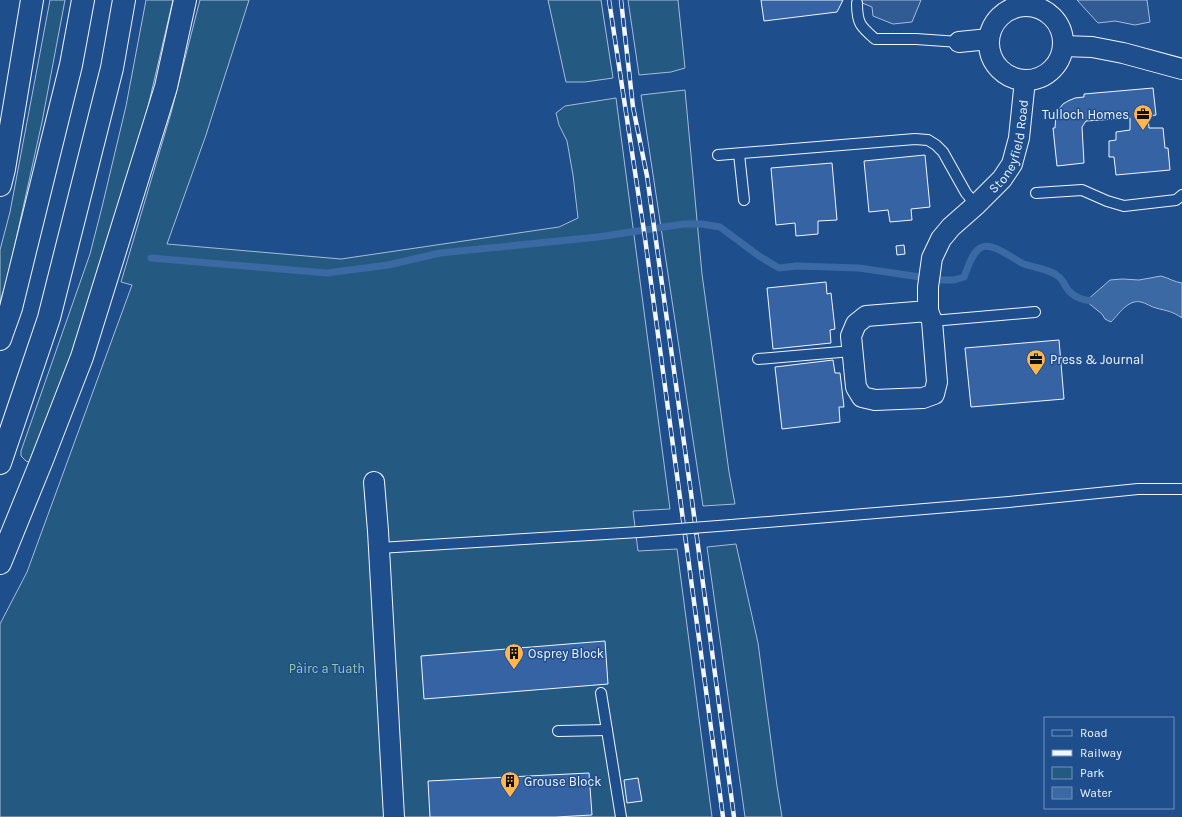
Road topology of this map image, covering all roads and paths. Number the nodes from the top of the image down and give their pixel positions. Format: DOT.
graph roads {
  1 [pos="32,0"];
  2 [pos="84,0"];
  3 [pos="124,0"];
  4 [pos="185,0"];
  5 [pos="857,3"];
  6 [pos="1023,3"];
  7 [pos="989,39"];
  8 [pos="959,42"];
  9 [pos="1063,46"];
  10 [pos="1182,69"];
  11 [pos="1025,80"];
  12 [pos="739,154"];
  13 [pos="718,156"];
  14 [pos="0,185"];
  15 [pos="1036,193"];
  16 [pos="1182,195"];
  17 [pos="744,200"];
  18 [pos="976,205"];
  19 [pos="1035,312"];
  20 [pos="930,316"];
  21 [pos="0,339"];
  22 [pos="852,351"];
  23 [pos="758,359"];
  24 [pos="0,463"];
  25 [pos="374,482"];
  26 [pos="1182,489"];
  27 [pos="379,548"];
  28 [pos="0,563"];
  29 [pos="601,693"];
  30 [pos="607,730"];
  31 [pos="558,732"];
  32 [pos="394,817"];
  33 [pos="621,817"];
  1 -- 14 [label="highway"];
  2 -- 21 [label="highway"];
  3 -- 24 [label="highway"];
  4 -- 28 [label="highway"];
  5 -- 8 [label="lane"];
  6 -- 7 [label="street"];
  6 -- 9 [label="street"];
  7 -- 8 [label="street"];
  7 -- 11 [label="street"];
  9 -- 10 [label="street"];
  9 -- 11 [label="street"];
  11 -- 18 [label="street, Stoneyfield Road"];
  12 -- 13 [label="lane"];
  12 -- 17 [label="lane"];
  12 -- 18 [label="lane, Stoneyfield Road"];
  15 -- 16 [label="lane"];
  18 -- 20 [label="street, Stoneyfield Road"];
  19 -- 20 [label="lane"];
  20 -- 22 [label="street, Stoneyfield Road"];
  20 -- 22 [label="street, Stoneyfield Road"];
  22 -- 23 [label="lane"];
  25 -- 27 [label="street"];
  26 -- 27 [label="lane, bridge"];
  27 -- 32 [label="street"];
  29 -- 30 [label="lane"];
  30 -- 31 [label="lane"];
  30 -- 33 [label="lane"];
}
